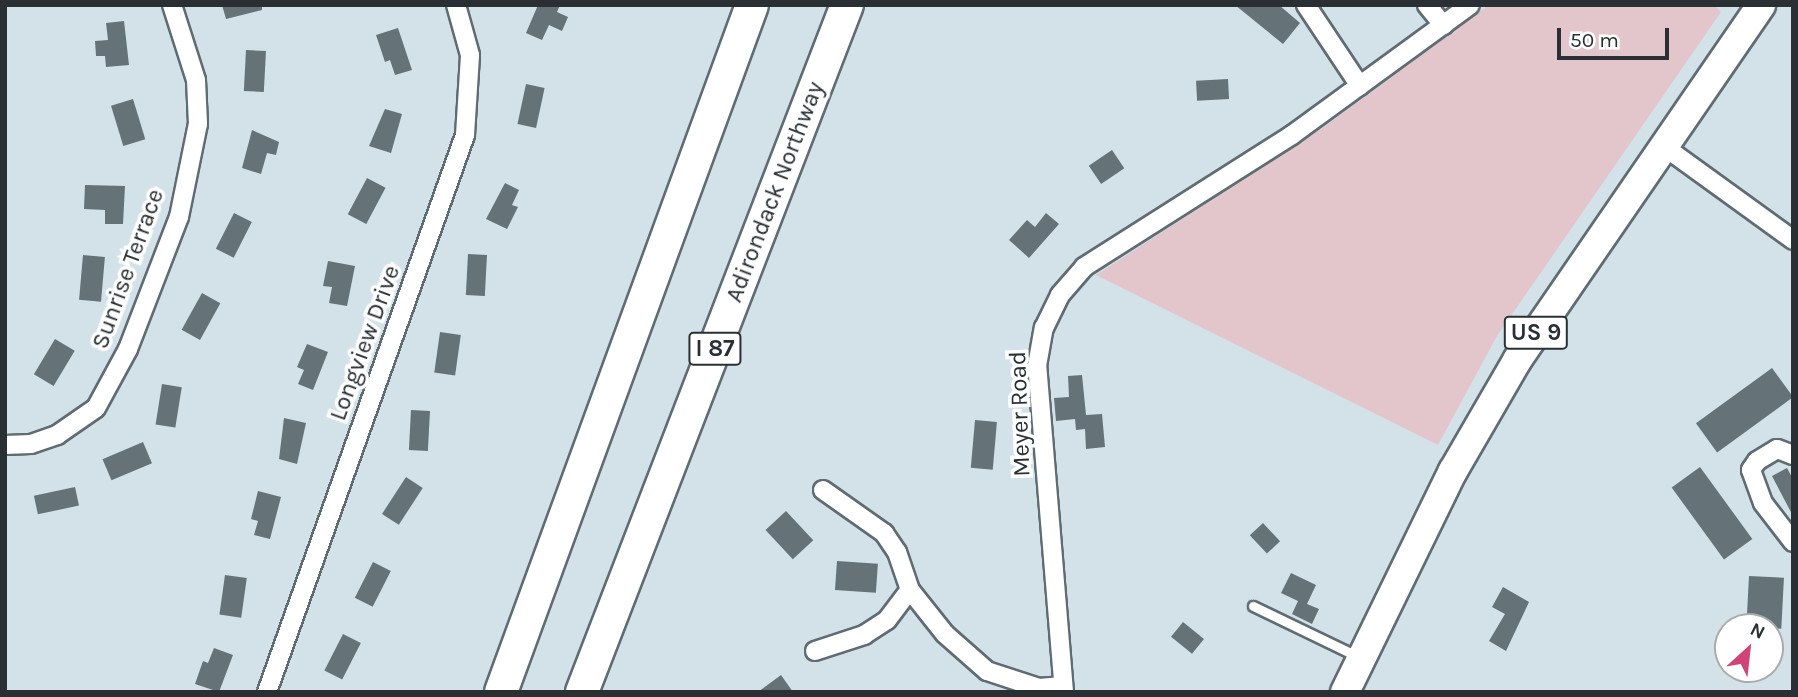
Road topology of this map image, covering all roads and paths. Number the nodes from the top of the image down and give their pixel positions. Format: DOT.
graph roads {
  1 [pos="172,5"];
  2 [pos="456,5"];
  3 [pos="752,5"];
  4 [pos="847,5"];
  5 [pos="1306,5"];
  6 [pos="1427,5"];
  7 [pos="1470,5"];
  8 [pos="1761,5"];
  9 [pos="1443,25"];
  10 [pos="1360,86"];
  11 [pos="1662,145"];
  12 [pos="1793,240"];
  13 [pos="5,445"];
  14 [pos="1793,455"];
  15 [pos="823,490"];
  16 [pos="643,538"];
  17 [pos="1793,542"];
  18 [pos="910,590"];
  19 [pos="1252,606"];
  20 [pos="815,651"];
  21 [pos="1362,658"];
  22 [pos="1347,688"];
  23 [pos="1063,689"];
  24 [pos="267,692"];
  25 [pos="501,692"];
  26 [pos="582,692"];
  27 [pos="596,692"];
  1 -- 13 [label="street, Sunrise Terrace"];
  2 -- 24 [label="street, Longview Drive"];
  3 -- 25 [label="highway"];
  4 -- 16 [label="highway, Adirondack Northway / I 87"];
  5 -- 10 [label="street"];
  6 -- 9 [label="street"];
  7 -- 9 [label="street, Meyer Road"];
  8 -- 11 [label="main road, US 9"];
  9 -- 10 [label="street, Meyer Road"];
  10 -- 23 [label="street, Meyer Road"];
  11 -- 12 [label="street"];
  11 -- 21 [label="main road, US 9"];
  14 -- 17 [label="street"];
  15 -- 18 [label="street"];
  16 -- 26 [label="highway, Adirondack Northway / I 87"];
  16 -- 27 [label="highway"];
  18 -- 20 [label="street"];
  18 -- 23 [label="street"];
  19 -- 21 [label="lane"];
  21 -- 22 [label="main road, US 9"];
}
